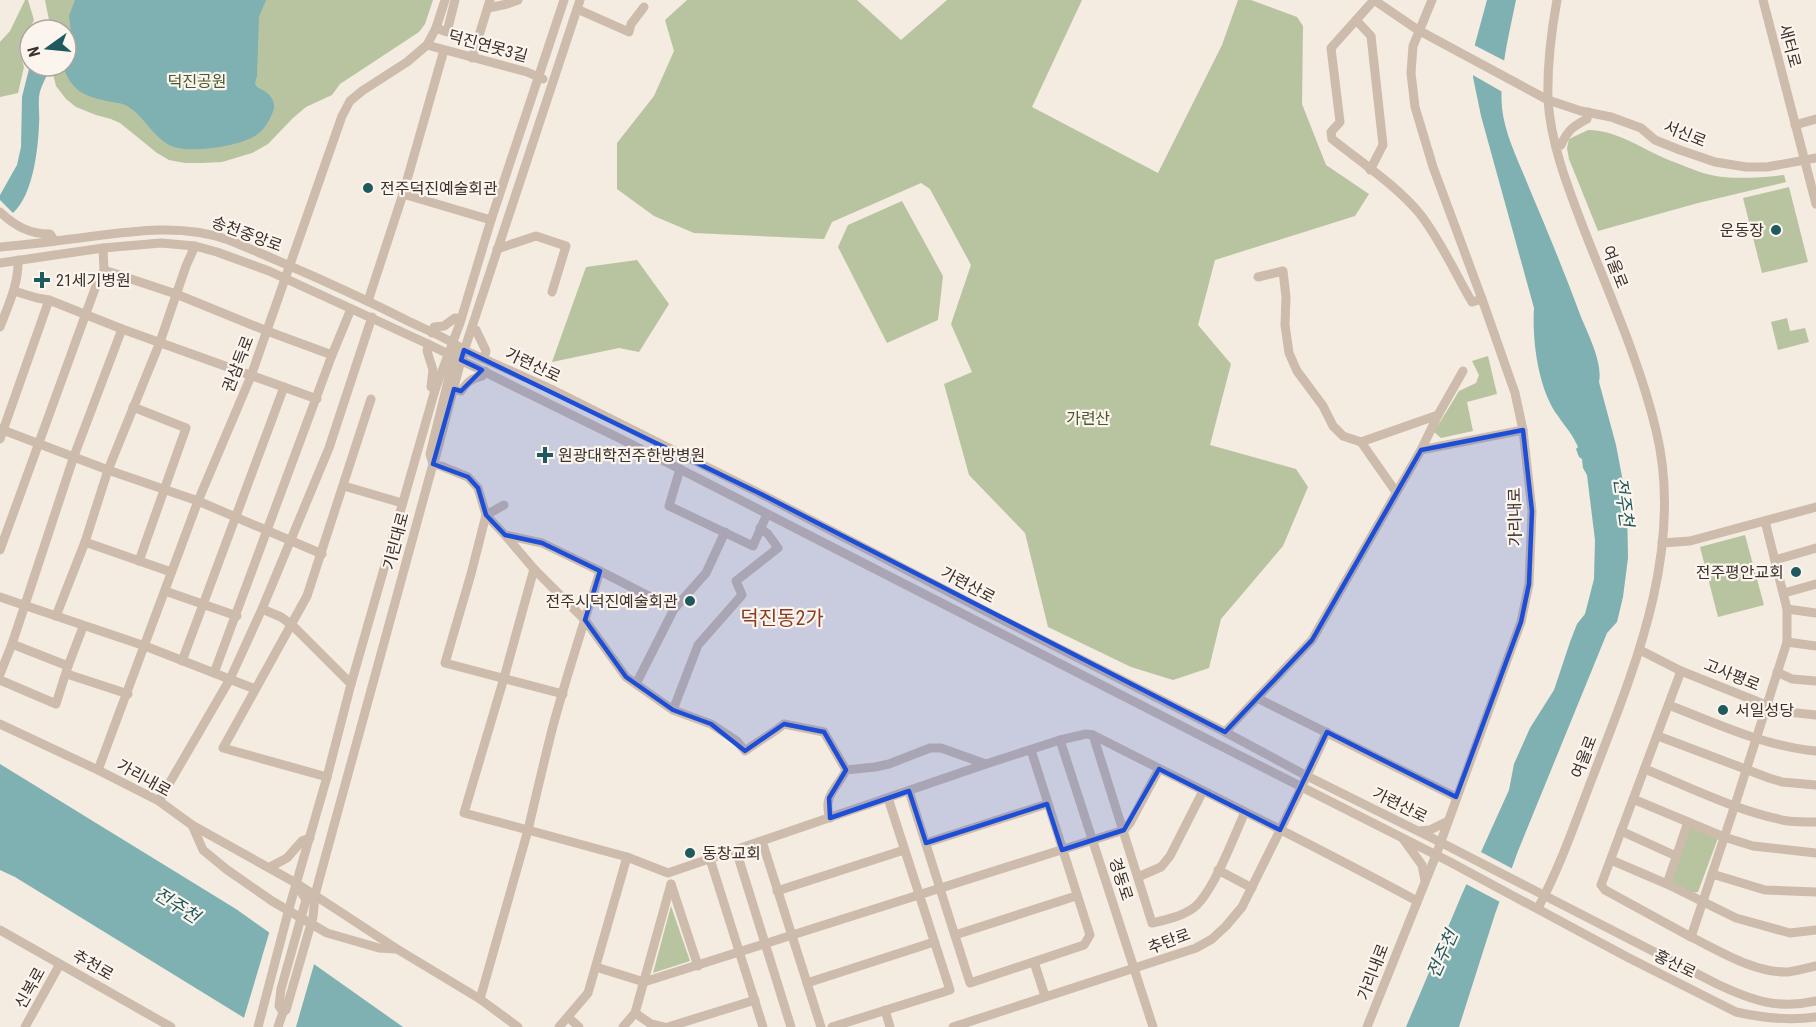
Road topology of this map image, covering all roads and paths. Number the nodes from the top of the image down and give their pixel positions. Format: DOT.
graph roads {
  1 [pos="445,0"];
  2 [pos="455,0"];
  3 [pos="518,0"];
  4 [pos="564,0"];
  5 [pos="1374,0"];
  6 [pos="1432,0"];
  7 [pos="1557,0"];
  8 [pos="1763,0"];
  9 [pos="489,4"];
  10 [pos="578,5"];
  11 [pos="644,8"];
  12 [pos="1356,20"];
  13 [pos="436,28"];
  14 [pos="1418,30"];
  15 [pos="427,45"];
  16 [pos="444,50"];
  17 [pos="472,58"];
  18 [pos="539,78"];
  19 [pos="552,81"];
  20 [pos="1548,100"];
  21 [pos="1588,112"];
  22 [pos="1816,119"];
  23 [pos="1795,124"];
  24 [pos="1556,147"];
  25 [pos="1816,158"];
  26 [pos="1805,160"];
  27 [pos="1371,170"];
  28 [pos="403,194"];
  29 [pos="1816,200"];
  30 [pos="0,212"];
  31 [pos="491,220"];
  32 [pos="55,242"];
  33 [pos="195,246"];
  34 [pos="0,247"];
  35 [pos="103,248"];
  36 [pos="497,249"];
  37 [pos="7,260"];
  38 [pos="290,266"];
  39 [pos="104,270"];
  40 [pos="1258,277"];
  41 [pos="286,279"];
  42 [pos="14,291"];
  43 [pos="552,292"];
  44 [pos="176,294"];
  45 [pos="1482,299"];
  46 [pos="49,300"];
  47 [pos="369,301"];
  48 [pos="351,309"];
  49 [pos="86,314"];
  50 [pos="372,317"];
  51 [pos="461,320"];
  52 [pos="382,322"];
  53 [pos="0,327"];
  54 [pos="472,328"];
  55 [pos="122,329"];
  56 [pos="267,331"];
  57 [pos="432,333"];
  58 [pos="160,342"];
  59 [pos="428,344"];
  60 [pos="455,352"];
  61 [pos="333,355"];
  62 [pos="484,359"];
  63 [pos="485,371"];
  64 [pos="1464,371"];
  65 [pos="250,376"];
  66 [pos="284,387"];
  67 [pos="454,389"];
  68 [pos="435,390"];
  69 [pos="317,399"];
  70 [pos="371,399"];
  71 [pos="133,407"];
  72 [pos="1438,415"];
  73 [pos="1522,430"];
  74 [pos="1,433"];
  75 [pos="1361,442"];
  76 [pos="39,444"];
  77 [pos="1421,450"];
  78 [pos="74,456"];
  79 [pos="433,464"];
  80 [pos="680,469"];
  81 [pos="108,470"];
  82 [pos="344,486"];
  83 [pos="165,491"];
  84 [pos="1396,492"];
  85 [pos="198,501"];
  86 [pos="402,503"];
  87 [pos="504,505"];
  88 [pos="1816,507"];
  89 [pos="767,514"];
  90 [pos="486,515"];
  91 [pos="235,516"];
  92 [pos="1765,520"];
  93 [pos="760,528"];
  94 [pos="268,532"];
  95 [pos="725,532"];
  96 [pos="505,535"];
  97 [pos="289,541"];
  98 [pos="85,542"];
  99 [pos="1662,543"];
  100 [pos="1816,548"];
  101 [pos="0,550"];
  102 [pos="322,554"];
  103 [pos="1775,560"];
  104 [pos="139,561"];
  105 [pos="534,569"];
  106 [pos="600,571"];
  107 [pos="171,572"];
  108 [pos="1816,584"];
  109 [pos="165,591"];
  110 [pos="1784,593"];
  111 [pos="0,597"];
  112 [pos="203,604"];
  113 [pos="23,605"];
  114 [pos="262,609"];
  115 [pos="674,609"];
  116 [pos="1787,609"];
  117 [pos="1816,613"];
  118 [pos="56,616"];
  119 [pos="237,616"];
  120 [pos="585,620"];
  121 [pos="292,625"];
  122 [pos="83,627"];
  123 [pos="1786,642"];
  124 [pos="12,644"];
  125 [pos="145,646"];
  126 [pos="1816,646"];
  127 [pos="1640,650"];
  128 [pos="182,661"];
  129 [pos="67,670"];
  130 [pos="1681,671"];
  131 [pos="1777,672"];
  132 [pos="214,673"];
  133 [pos="0,674"];
  134 [pos="504,678"];
  135 [pos="230,679"];
  136 [pos="0,680"];
  137 [pos="1816,681"];
  138 [pos="351,684"];
  139 [pos="636,684"];
  140 [pos="255,689"];
  141 [pos="128,694"];
  142 [pos="563,694"];
  143 [pos="1257,698"];
  144 [pos="1669,705"];
  145 [pos="1766,705"];
  146 [pos="673,710"];
  147 [pos="1816,715"];
  148 [pos="0,724"];
  149 [pos="1226,732"];
  150 [pos="1327,732"];
  151 [pos="1093,735"];
  152 [pos="1658,736"];
  153 [pos="1755,739"];
  154 [pos="1060,740"];
  155 [pos="1031,750"];
  156 [pos="1816,751"];
  157 [pos="986,764"];
  158 [pos="1159,769"];
  159 [pos="1645,769"];
  160 [pos="1746,769"];
  161 [pos="98,770"];
  162 [pos="846,770"];
  163 [pos="1307,776"];
  164 [pos="327,777"];
  165 [pos="1816,785"];
  166 [pos="1302,786"];
  167 [pos="909,791"];
  168 [pos="1203,791"];
  169 [pos="1456,797"];
  170 [pos="888,798"];
  171 [pos="1633,799"];
  172 [pos="159,801"];
  173 [pos="1047,804"];
  174 [pos="1735,805"];
  175 [pos="1245,812"];
  176 [pos="830,818"];
  177 [pos="1448,821"];
  178 [pos="1688,822"];
  179 [pos="1816,822"];
  180 [pos="192,825"];
  181 [pos="528,830"];
  182 [pos="1124,830"];
  183 [pos="1280,830"];
  184 [pos="1419,831"];
  185 [pos="1621,831"];
  186 [pos="1724,837"];
  187 [pos="310,838"];
  188 [pos="1402,838"];
  189 [pos="1093,839"];
  190 [pos="762,841"];
  191 [pos="1440,842"];
  192 [pos="926,843"];
  193 [pos="736,850"];
  194 [pos="904,850"];
  195 [pos="1062,850"];
  196 [pos="1816,853"];
  197 [pos="1436,855"];
  198 [pos="1676,856"];
  199 [pos="627,857"];
  200 [pos="710,859"];
  201 [pos="1611,860"];
  202 [pos="1450,862"];
  203 [pos="270,867"];
  204 [pos="1218,870"];
  205 [pos="668,873"];
  206 [pos="1712,874"];
  207 [pos="1138,877"];
  208 [pos="1425,881"];
  209 [pos="296,883"];
  210 [pos="671,884"];
  211 [pos="1667,884"];
  212 [pos="1252,888"];
  213 [pos="940,889"];
  214 [pos="777,891"];
  215 [pos="1816,892"];
  216 [pos="1540,894"];
  217 [pos="315,895"];
  218 [pos="920,896"];
  219 [pos="1076,896"];
  220 [pos="1417,901"];
  221 [pos="1703,902"];
  222 [pos="1535,906"];
  223 [pos="0,930"];
  224 [pos="1816,930"];
  225 [pos="956,935"];
  226 [pos="792,936"];
  227 [pos="1690,937"];
  228 [pos="934,942"];
  229 [pos="765,945"];
  230 [pos="398,949"];
  231 [pos="739,953"];
  232 [pos="1034,962"];
  233 [pos="60,964"];
  234 [pos="698,966"];
  235 [pos="1816,966"];
  236 [pos="596,968"];
  237 [pos="1134,969"];
  238 [pos="644,982"];
  239 [pos="807,983"];
  240 [pos="1045,996"];
  241 [pos="480,999"];
  242 [pos="755,1000"];
  243 [pos="1816,1001"];
  244 [pos="885,1010"];
  245 [pos="283,1012"];
  246 [pos="635,1013"];
  247 [pos="568,1017"];
  248 [pos="1816,1017"];
  249 [pos="161,1025"];
  250 [pos="25,1027"];
  251 [pos="171,1027"];
  252 [pos="258,1027"];
  253 [pos="278,1027"];
  254 [pos="518,1027"];
  255 [pos="559,1027"];
  256 [pos="579,1027"];
  257 [pos="623,1027"];
  258 [pos="666,1027"];
  259 [pos="763,1027"];
  260 [pos="791,1027"];
  261 [pos="821,1027"];
  262 [pos="832,1027"];
  263 [pos="890,1027"];
  264 [pos="953,1027"];
  265 [pos="1153,1027"];
  266 [pos="1367,1027"];
  1 -- 13 [label="street, 권삼득로"];
  2 -- 13 [label="street"];
  3 -- 9 [label="street"];
  4 -- 18 [label="street, 기린대로"];
  5 -- 12 [label="street"];
  5 -- 14 [label="street, 서신로"];
  6 -- 14 [label="street, 가리내로"];
  7 -- 20 [label="street, 여울로"];
  8 -- 23 [label="street, 새터로"];
  9 -- 17 [label="street"];
  10 -- 11 [label="street"];
  10 -- 19 [label="street, 기린대로"];
  12 -- 27 [label="street"];
  12 -- 27 [label="street"];
  13 -- 15 [label="street, 권삼득로"];
  14 -- 20 [label="street, 서신로"];
  14 -- 45 [label="street, 가리내로"];
  15 -- 16 [label="street, 덕진연못3길"];
  15 -- 38 [label="street, 권삼득로"];
  16 -- 17 [label="street, 덕진연못3길"];
  16 -- 28 [label="street"];
  17 -- 18 [label="street, 덕진연못3길"];
  18 -- 19 [label="street"];
  18 -- 31 [label="street, 기린대로"];
  19 -- 36 [label="street, 기린대로"];
  20 -- 21 [label="street, 서신로"];
  20 -- 24 [label="street, 여울로"];
  21 -- 24 [label="street"];
  21 -- 26 [label="street, 서신로"];
  22 -- 23 [label="street"];
  23 -- 26 [label="street, 새터로"];
  24 -- 99 [label="street, 여울로"];
  25 -- 26 [label="street, 서신로"];
  26 -- 29 [label="street, 새터로"];
  27 -- 45 [label="street"];
  28 -- 31 [label="street"];
  28 -- 47 [label="street"];
  30 -- 32 [label="street"];
  31 -- 51 [label="street, 기린대로"];
  32 -- 34 [label="street, 송천중앙로"];
  32 -- 38 [label="street, 송천중앙로"];
  33 -- 35 [label="street, 송천중앙로"];
  33 -- 41 [label="street, 송천중앙로"];
  33 -- 44 [label="street"];
  35 -- 37 [label="street, 송천중앙로"];
  35 -- 39 [label="street"];
  36 -- 43 [label="street"];
  36 -- 54 [label="street, 기린대로"];
  37 -- 42 [label="street"];
  38 -- 41 [label="street, 권삼득로"];
  38 -- 47 [label="street, 송천중앙로"];
  39 -- 44 [label="street"];
  39 -- 49 [label="street"];
  40 -- 75 [label="street"];
  41 -- 48 [label="street, 송천중앙로"];
  41 -- 56 [label="street, 권삼득로"];
  42 -- 46 [label="street"];
  42 -- 53 [label="street"];
  44 -- 56 [label="street"];
  44 -- 58 [label="street"];
  45 -- 73 [label="street, 가리내로"];
  46 -- 49 [label="street"];
  46 -- 74 [label="street"];
  47 -- 57 [label="street, 송천중앙로"];
  48 -- 50 [label="street, 송천중앙로"];
  48 -- 61 [label="street"];
  49 -- 55 [label="street"];
  49 -- 76 [label="street"];
  50 -- 52 [label="street, 송천중앙로"];
  50 -- 97 [label="street"];
  51 -- 57 [label="street"];
  51 -- 60 [label="street, 기린대로"];
  52 -- 59 [label="street, 송천중앙로"];
  52 -- 60 [label="street"];
  54 -- 60 [label="street, 기린대로"];
  54 -- 62 [label="street"];
  55 -- 58 [label="street"];
  55 -- 78 [label="street"];
  56 -- 61 [label="street"];
  56 -- 65 [label="street, 권삼득로"];
  57 -- 60 [label="street, 송천중앙로"];
  58 -- 65 [label="street"];
  58 -- 71 [label="street"];
  59 -- 60 [label="street, 송천중앙로"];
  59 -- 68 [label="street"];
  60 -- 62 [label="street, 가련산로"];
  60 -- 63 [label="street, 가련산로"];
  60 -- 67 [label="street, 기린대로"];
  60 -- 68 [label="street, 기린대로"];
  60 -- 79 [label="street"];
  61 -- 69 [label="street"];
  62 -- 149 [label="street, 가련산로"];
  63 -- 67 [label="street"];
  63 -- 80 [label="street, 가련산로"];
  64 -- 72 [label="street"];
  65 -- 66 [label="street"];
  65 -- 85 [label="street, 권삼득로"];
  66 -- 69 [label="street"];
  66 -- 91 [label="street"];
  67 -- 79 [label="street, 기린대로"];
  68 -- 86 [label="street, 기린대로"];
  69 -- 94 [label="street"];
  70 -- 82 [label="street"];
  71 -- 81 [label="street"];
  71 -- 83 [label="street"];
  72 -- 75 [label="street"];
  72 -- 77 [label="street"];
  73 -- 77 [label="street"];
  73 -- 169 [label="street, 가리내로"];
  74 -- 76 [label="street"];
  75 -- 84 [label="street"];
  76 -- 78 [label="street"];
  76 -- 101 [label="street"];
  77 -- 84 [label="street"];
  78 -- 81 [label="street"];
  78 -- 113 [label="street"];
  79 -- 90 [label="street"];
  79 -- 217 [label="street, 기린대로"];
  80 -- 89 [label="street, 가련산로"];
  80 -- 95 [label="street"];
  81 -- 83 [label="street"];
  81 -- 98 [label="street"];
  82 -- 86 [label="street"];
  82 -- 102 [label="street"];
  83 -- 85 [label="street"];
  83 -- 104 [label="street"];
  84 -- 143 [label="street"];
  85 -- 91 [label="street"];
  85 -- 107 [label="street, 권삼득로"];
  86 -- 138 [label="street, 기린대로"];
  87 -- 90 [label="street"];
  88 -- 92 [label="street"];
  89 -- 93 [label="street"];
  89 -- 166 [label="street, 가련산로"];
  90 -- 96 [label="street"];
  90 -- 134 [label="street"];
  91 -- 94 [label="street"];
  91 -- 112 [label="street"];
  92 -- 99 [label="street"];
  92 -- 103 [label="street"];
  93 -- 95 [label="street"];
  93 -- 146 [label="street"];
  94 -- 97 [label="street"];
  94 -- 119 [label="street"];
  95 -- 115 [label="street"];
  96 -- 105 [label="street"];
  96 -- 106 [label="street"];
  97 -- 102 [label="street"];
  97 -- 114 [label="street"];
  98 -- 104 [label="street"];
  98 -- 118 [label="street"];
  99 -- 127 [label="street, 여울로"];
  100 -- 103 [label="street"];
  102 -- 121 [label="street"];
  103 -- 110 [label="street"];
  104 -- 107 [label="street"];
  105 -- 120 [label="street"];
  105 -- 134 [label="street"];
  106 -- 115 [label="street"];
  106 -- 120 [label="street"];
  107 -- 109 [label="street, 권삼득로"];
  108 -- 110 [label="street"];
  109 -- 112 [label="street"];
  109 -- 125 [label="street, 권삼득로"];
  110 -- 116 [label="street"];
  111 -- 113 [label="street"];
  112 -- 119 [label="street"];
  112 -- 128 [label="street"];
  113 -- 118 [label="street"];
  113 -- 124 [label="street"];
  114 -- 121 [label="street"];
  114 -- 135 [label="street"];
  115 -- 139 [label="street"];
  116 -- 117 [label="street"];
  116 -- 123 [label="street"];
  118 -- 122 [label="street"];
  119 -- 132 [label="street"];
  120 -- 139 [label="street"];
  120 -- 142 [label="street"];
  121 -- 138 [label="street"];
  121 -- 140 [label="street"];
  122 -- 125 [label="street"];
  122 -- 129 [label="street"];
  123 -- 126 [label="street"];
  123 -- 131 [label="street"];
  124 -- 129 [label="street"];
  124 -- 133 [label="street"];
  125 -- 128 [label="street"];
  125 -- 141 [label="street, 권삼득로"];
  127 -- 130 [label="street, 고사평로"];
  127 -- 216 [label="street, 여울로"];
  128 -- 132 [label="street"];
  129 -- 136 [label="street"];
  129 -- 141 [label="street"];
  130 -- 144 [label="street"];
  130 -- 145 [label="street, 고사평로"];
  131 -- 137 [label="street"];
  131 -- 145 [label="street"];
  132 -- 135 [label="street"];
  134 -- 142 [label="street"];
  134 -- 181 [label="street"];
  135 -- 140 [label="street"];
  135 -- 172 [label="street"];
  138 -- 164 [label="street, 기린대로"];
  139 -- 146 [label="street"];
  140 -- 164 [label="street"];
  141 -- 161 [label="street, 권삼득로"];
  142 -- 181 [label="street"];
  143 -- 149 [label="street"];
  143 -- 150 [label="street"];
  144 -- 152 [label="street"];
  144 -- 153 [label="street"];
  145 -- 147 [label="street, 고사평로"];
  145 -- 153 [label="street"];
  146 -- 162 [label="street"];
  148 -- 161 [label="street, 가리내로"];
  149 -- 163 [label="street, 가련산로"];
  150 -- 163 [label="street, 추탄로"];
  150 -- 169 [label="street"];
  151 -- 154 [label="street"];
  151 -- 158 [label="street"];
  151 -- 182 [label="street"];
  152 -- 159 [label="street"];
  152 -- 160 [label="street"];
  153 -- 156 [label="street"];
  153 -- 160 [label="street"];
  154 -- 155 [label="street"];
  154 -- 189 [label="street, 경동로"];
  155 -- 157 [label="street"];
  155 -- 173 [label="street"];
  157 -- 162 [label="street"];
  157 -- 167 [label="street"];
  158 -- 168 [label="street"];
  158 -- 182 [label="street"];
  159 -- 171 [label="street"];
  159 -- 174 [label="street"];
  160 -- 165 [label="street"];
  160 -- 174 [label="street"];
  161 -- 172 [label="street, 가리내로"];
  162 -- 176 [label="street"];
  163 -- 166 [label="street, 추탄로"];
  163 -- 184 [label="street, 가련산로"];
  164 -- 187 [label="street, 기린대로"];
  166 -- 183 [label="street, 추탄로"];
  166 -- 188 [label="street, 가련산로"];
  167 -- 170 [label="street"];
  167 -- 192 [label="street"];
  168 -- 175 [label="street"];
  168 -- 207 [label="street"];
  169 -- 177 [label="street, 가리내로"];
  170 -- 176 [label="street"];
  170 -- 194 [label="street"];
  171 -- 178 [label="street"];
  171 -- 185 [label="street"];
  172 -- 180 [label="street, 가리내로"];
  173 -- 192 [label="street"];
  173 -- 195 [label="street"];
  174 -- 179 [label="street"];
  174 -- 186 [label="street"];
  175 -- 183 [label="street"];
  175 -- 204 [label="street"];
  176 -- 190 [label="street"];
  177 -- 184 [label="street"];
  177 -- 191 [label="street, 가리내로"];
  178 -- 186 [label="street"];
  178 -- 198 [label="street"];
  180 -- 203 [label="street, 가리내로"];
  180 -- 230 [label="street"];
  181 -- 199 [label="street"];
  181 -- 241 [label="street"];
  182 -- 189 [label="street"];
  182 -- 207 [label="street"];
  183 -- 212 [label="street, 추탄로"];
  183 -- 220 [label="street"];
  184 -- 191 [label="street, 가련산로"];
  185 -- 198 [label="street"];
  185 -- 201 [label="street"];
  186 -- 196 [label="street"];
  186 -- 206 [label="street"];
  187 -- 203 [label="street"];
  187 -- 209 [label="street, 기린대로"];
  188 -- 197 [label="street, 가련산로"];
  188 -- 208 [label="street"];
  189 -- 195 [label="street"];
  189 -- 237 [label="street, 경동로"];
  190 -- 193 [label="street"];
  190 -- 214 [label="street"];
  191 -- 197 [label="street, 가리내로"];
  191 -- 216 [label="street, 가련산로"];
  192 -- 213 [label="street"];
  193 -- 200 [label="street"];
  193 -- 229 [label="street"];
  194 -- 214 [label="street"];
  194 -- 218 [label="street"];
  195 -- 213 [label="street"];
  195 -- 219 [label="street"];
  197 -- 202 [label="street, 가련산로"];
  197 -- 208 [label="street, 가리내로"];
  198 -- 211 [label="street"];
  199 -- 205 [label="street"];
  199 -- 236 [label="street"];
  200 -- 205 [label="street"];
  200 -- 231 [label="street"];
  201 -- 211 [label="street"];
  201 -- 227 [label="street"];
  202 -- 222 [label="street, 홍산로"];
  203 -- 209 [label="street, 가리내로"];
  204 -- 207 [label="street"];
  204 -- 212 [label="street"];
  205 -- 210 [label="street"];
  206 -- 215 [label="street"];
  206 -- 221 [label="street"];
  208 -- 220 [label="street, 가리내로"];
  209 -- 217 [label="street, 가리내로"];
  209 -- 245 [label="street, 기린대로"];
  209 -- 252 [label="street, 기린대로"];
  210 -- 234 [label="street"];
  210 -- 238 [label="street"];
  211 -- 221 [label="street"];
  212 -- 237 [label="street, 추탄로"];
  213 -- 218 [label="street"];
  213 -- 225 [label="street"];
  214 -- 226 [label="street"];
  216 -- 222 [label="street, 여울로"];
  216 -- 243 [label="street, 홍산로"];
  217 -- 230 [label="street, 가리내로"];
  217 -- 245 [label="street, 기린대로"];
  218 -- 226 [label="street"];
  218 -- 228 [label="street"];
  219 -- 225 [label="street"];
  219 -- 232 [label="street"];
  220 -- 266 [label="street, 가리내로"];
  221 -- 224 [label="street"];
  221 -- 227 [label="street"];
  222 -- 248 [label="street, 홍산로"];
  223 -- 233 [label="street, 추천로"];
  225 -- 232 [label="street"];
  226 -- 229 [label="street"];
  226 -- 239 [label="street"];
  227 -- 235 [label="street"];
  228 -- 239 [label="street"];
  228 -- 244 [label="street"];
  229 -- 231 [label="street"];
  229 -- 260 [label="street"];
  230 -- 241 [label="street, 가리내로"];
  231 -- 234 [label="street"];
  231 -- 242 [label="street"];
  232 -- 240 [label="street"];
  233 -- 249 [label="street, 추천로"];
  233 -- 250 [label="street, 신복로"];
  234 -- 238 [label="street"];
  236 -- 238 [label="street"];
  236 -- 247 [label="street"];
  237 -- 240 [label="street, 추탄로"];
  237 -- 265 [label="street, 경동로"];
  238 -- 246 [label="street"];
  239 -- 261 [label="street"];
  240 -- 264 [label="street, 추탄로"];
  241 -- 254 [label="street, 가리내로"];
  242 -- 258 [label="street"];
  242 -- 259 [label="street"];
  244 -- 262 [label="street"];
  244 -- 263 [label="street"];
  245 -- 253 [label="street, 기린대로"];
  246 -- 257 [label="street"];
  246 -- 258 [label="street"];
  247 -- 255 [label="street"];
  247 -- 256 [label="street"];
  249 -- 251 [label="street, 추천로"];
}
